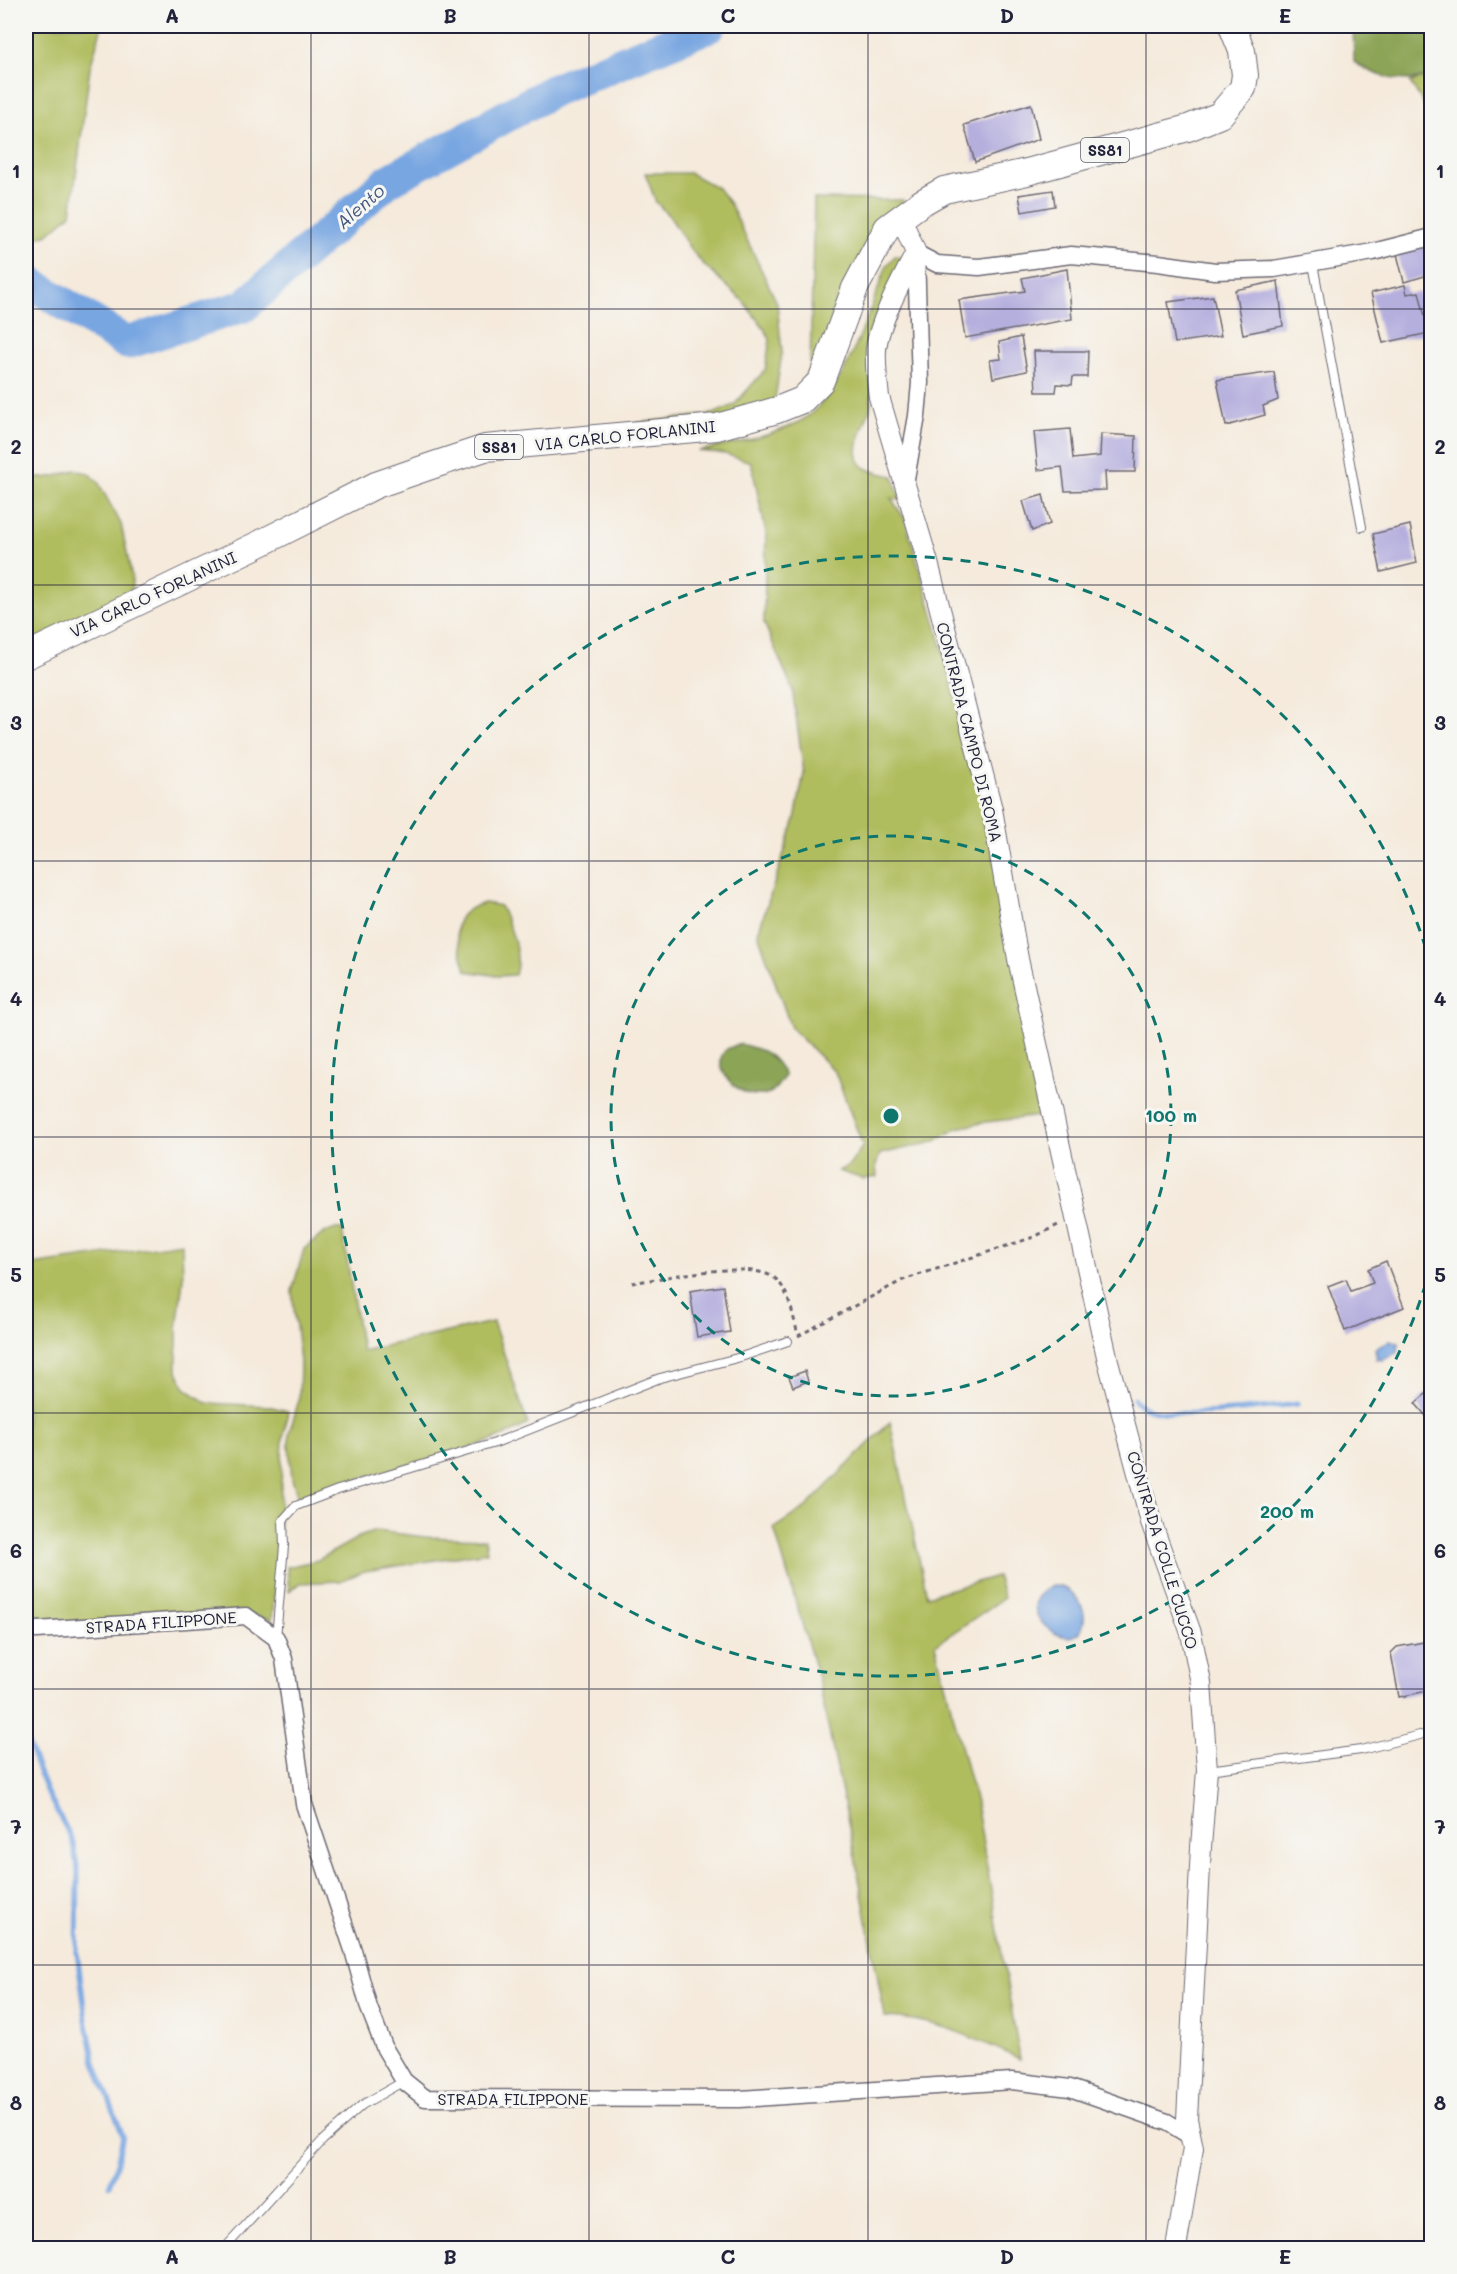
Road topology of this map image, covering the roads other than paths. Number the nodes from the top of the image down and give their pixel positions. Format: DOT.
graph roads {
  1 [pos="1233,27"];
  2 [pos="901,218"];
  3 [pos="1431,237"];
  4 [pos="916,252"];
  5 [pos="1313,264"];
  6 [pos="905,488"];
  7 [pos="1362,527"];
  8 [pos="26,656"];
  9 [pos="1076,1220"];
  10 [pos="788,1341"];
  11 [pos="26,1629"];
  12 [pos="276,1638"];
  13 [pos="1420,1735"];
  14 [pos="1208,1770"];
  15 [pos="404,2081"];
  16 [pos="1190,2136"];
  17 [pos="225,2248"];
  18 [pos="1176,2248"];
  1 -- 2 [label="main road, SS81"];
  2 -- 4 [label="street"];
  2 -- 8 [label="main road, VIA CARLO FORLANINI / SS81"];
  3 -- 5 [label="street"];
  4 -- 5 [label="street"];
  4 -- 6 [label="street"];
  4 -- 6 [label="street, CONTRADA CAMPO DI ROMA"];
  5 -- 7 [label="lane"];
  6 -- 9 [label="street, CONTRADA CAMPO DI ROMA"];
  9 -- 14 [label="street, CONTRADA COLLE CUCCO"];
  10 -- 12 [label="lane"];
  11 -- 12 [label="street, STRADA FILIPPONE"];
  12 -- 15 [label="street, STRADA FILIPPONE"];
  13 -- 14 [label="lane"];
  14 -- 16 [label="street, CONTRADA COLLE CUCCO"];
  15 -- 16 [label="street, STRADA FILIPPONE"];
  15 -- 17 [label="lane"];
  16 -- 18 [label="street"];
}
